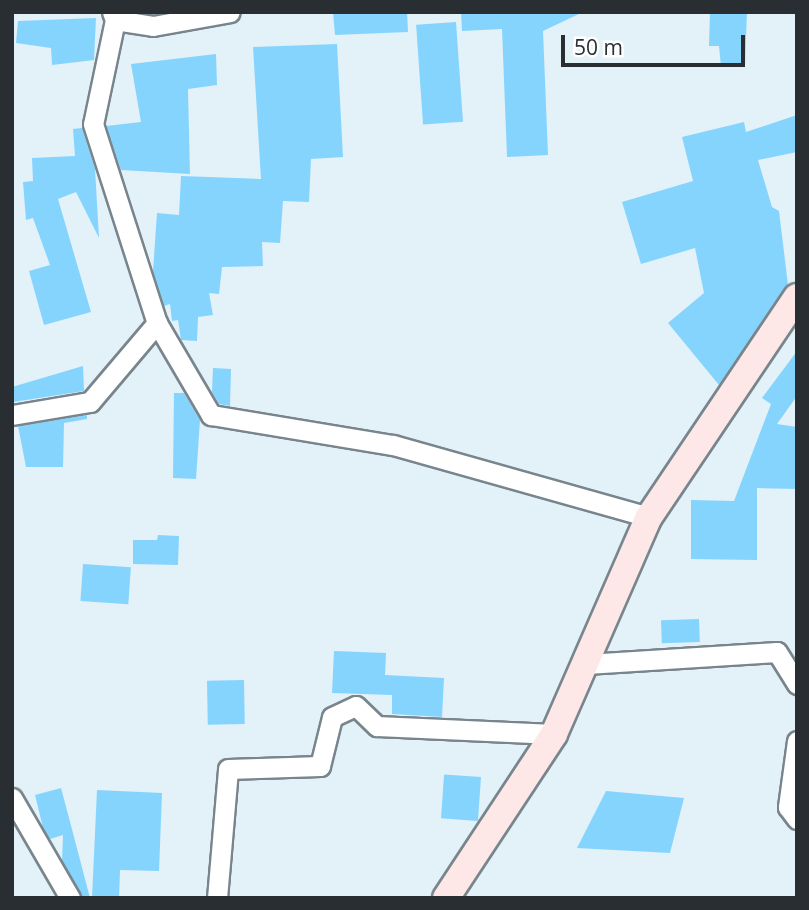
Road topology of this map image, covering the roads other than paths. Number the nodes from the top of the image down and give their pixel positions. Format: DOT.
graph roads {
  1 [pos="230,12"];
  2 [pos="113,16"];
  3 [pos="797,297"];
  4 [pos="157,323"];
  5 [pos="12,415"];
  6 [pos="649,517"];
  7 [pos="586,664"];
  8 [pos="797,684"];
  9 [pos="554,734"];
  10 [pos="797,741"];
  11 [pos="12,798"];
  12 [pos="797,819"];
  13 [pos="70,898"];
  14 [pos="217,898"];
  15 [pos="446,898"];
  1 -- 2 [label="street"];
  2 -- 4 [label="street"];
  3 -- 6 [label="main road"];
  4 -- 5 [label="street"];
  4 -- 6 [label="street"];
  6 -- 7 [label="main road"];
  7 -- 8 [label="street"];
  7 -- 9 [label="main road"];
  9 -- 14 [label="street"];
  9 -- 15 [label="main road"];
  10 -- 12 [label="street"];
  11 -- 13 [label="street"];
}
